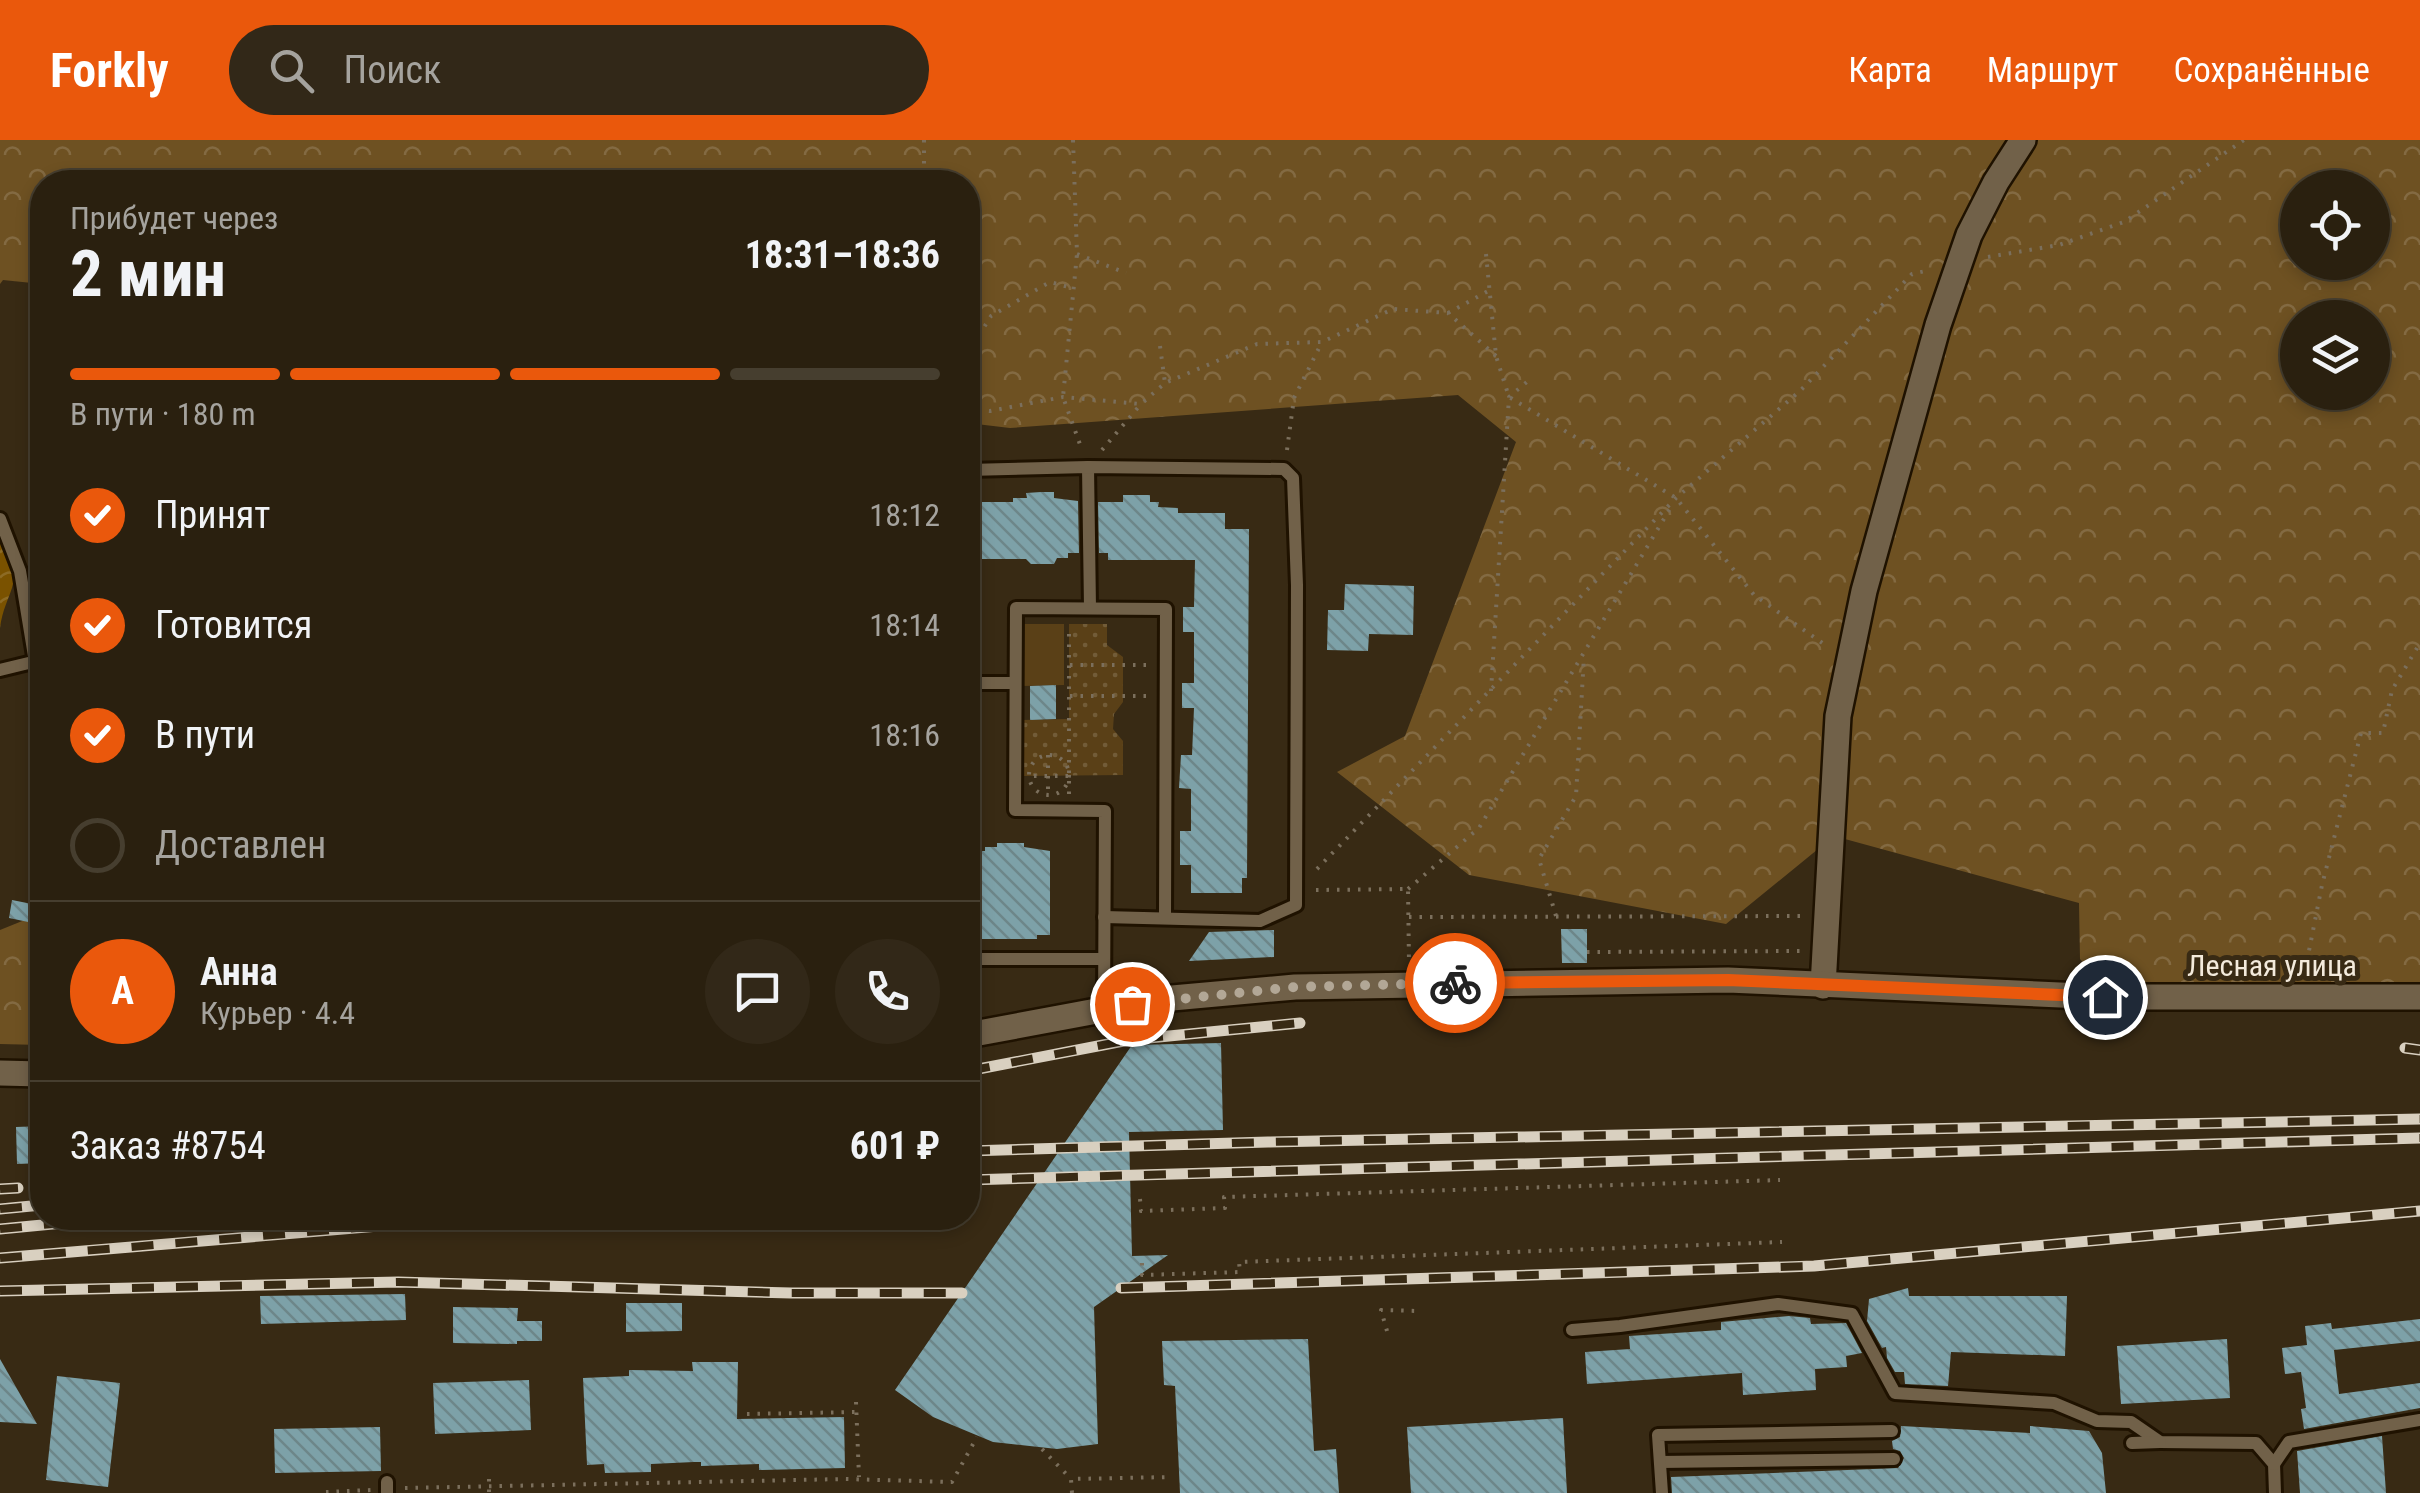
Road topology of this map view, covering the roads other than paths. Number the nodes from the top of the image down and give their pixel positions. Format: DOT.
graph roads {
  1 [pos="2024,140"];
  2 [pos="1088,467"];
  3 [pos="980,470"];
  4 [pos="0,520"];
  5 [pos="1090,608"];
  6 [pos="30,618"];
  7 [pos="30,663"];
  8 [pos="0,670"];
  9 [pos="980,683"];
  10 [pos="1016,684"];
  11 [pos="1104,917"];
  12 [pos="1165,918"];
  13 [pos="1104,958"];
  14 [pos="980,960"];
  15 [pos="1824,986"];
  16 [pos="2420,998"];
  17 [pos="1104,1009"];
  18 [pos="980,1033"];
  19 [pos="0,1074"];
  20 [pos="30,1074"];
  21 [pos="1572,1330"];
  22 [pos="2420,1420"];
  23 [pos="1892,1431"];
  24 [pos="2160,1442"];
  25 [pos="2132,1443"];
  26 [pos="1894,1459"];
  27 [pos="1660,1462"];
  28 [pos="2274,1464"];
  29 [pos="1662,1493"];
  30 [pos="2275,1493"];
  1 -- 15 [label="street"];
  2 -- 3 [label="lane"];
  2 -- 5 [label="lane"];
  2 -- 12 [label="lane"];
  4 -- 6 [label="lane"];
  5 -- 10 [label="lane"];
  5 -- 12 [label="lane"];
  7 -- 8 [label="lane"];
  9 -- 10 [label="lane"];
  10 -- 11 [label="lane"];
  11 -- 12 [label="lane"];
  11 -- 13 [label="lane"];
  13 -- 14 [label="lane"];
  13 -- 17 [label="lane"];
  15 -- 16 [label="street, Лесная улица"];
  15 -- 17 [label="street, Лесная улица"];
  17 -- 18 [label="street, Лесная улица"];
  19 -- 20 [label="street"];
  21 -- 24 [label="lane"];
  22 -- 28 [label="lane"];
  23 -- 27 [label="lane"];
  24 -- 25 [label="lane"];
  24 -- 28 [label="lane"];
  26 -- 27 [label="lane"];
  27 -- 29 [label="lane"];
  28 -- 30 [label="lane"];
}
